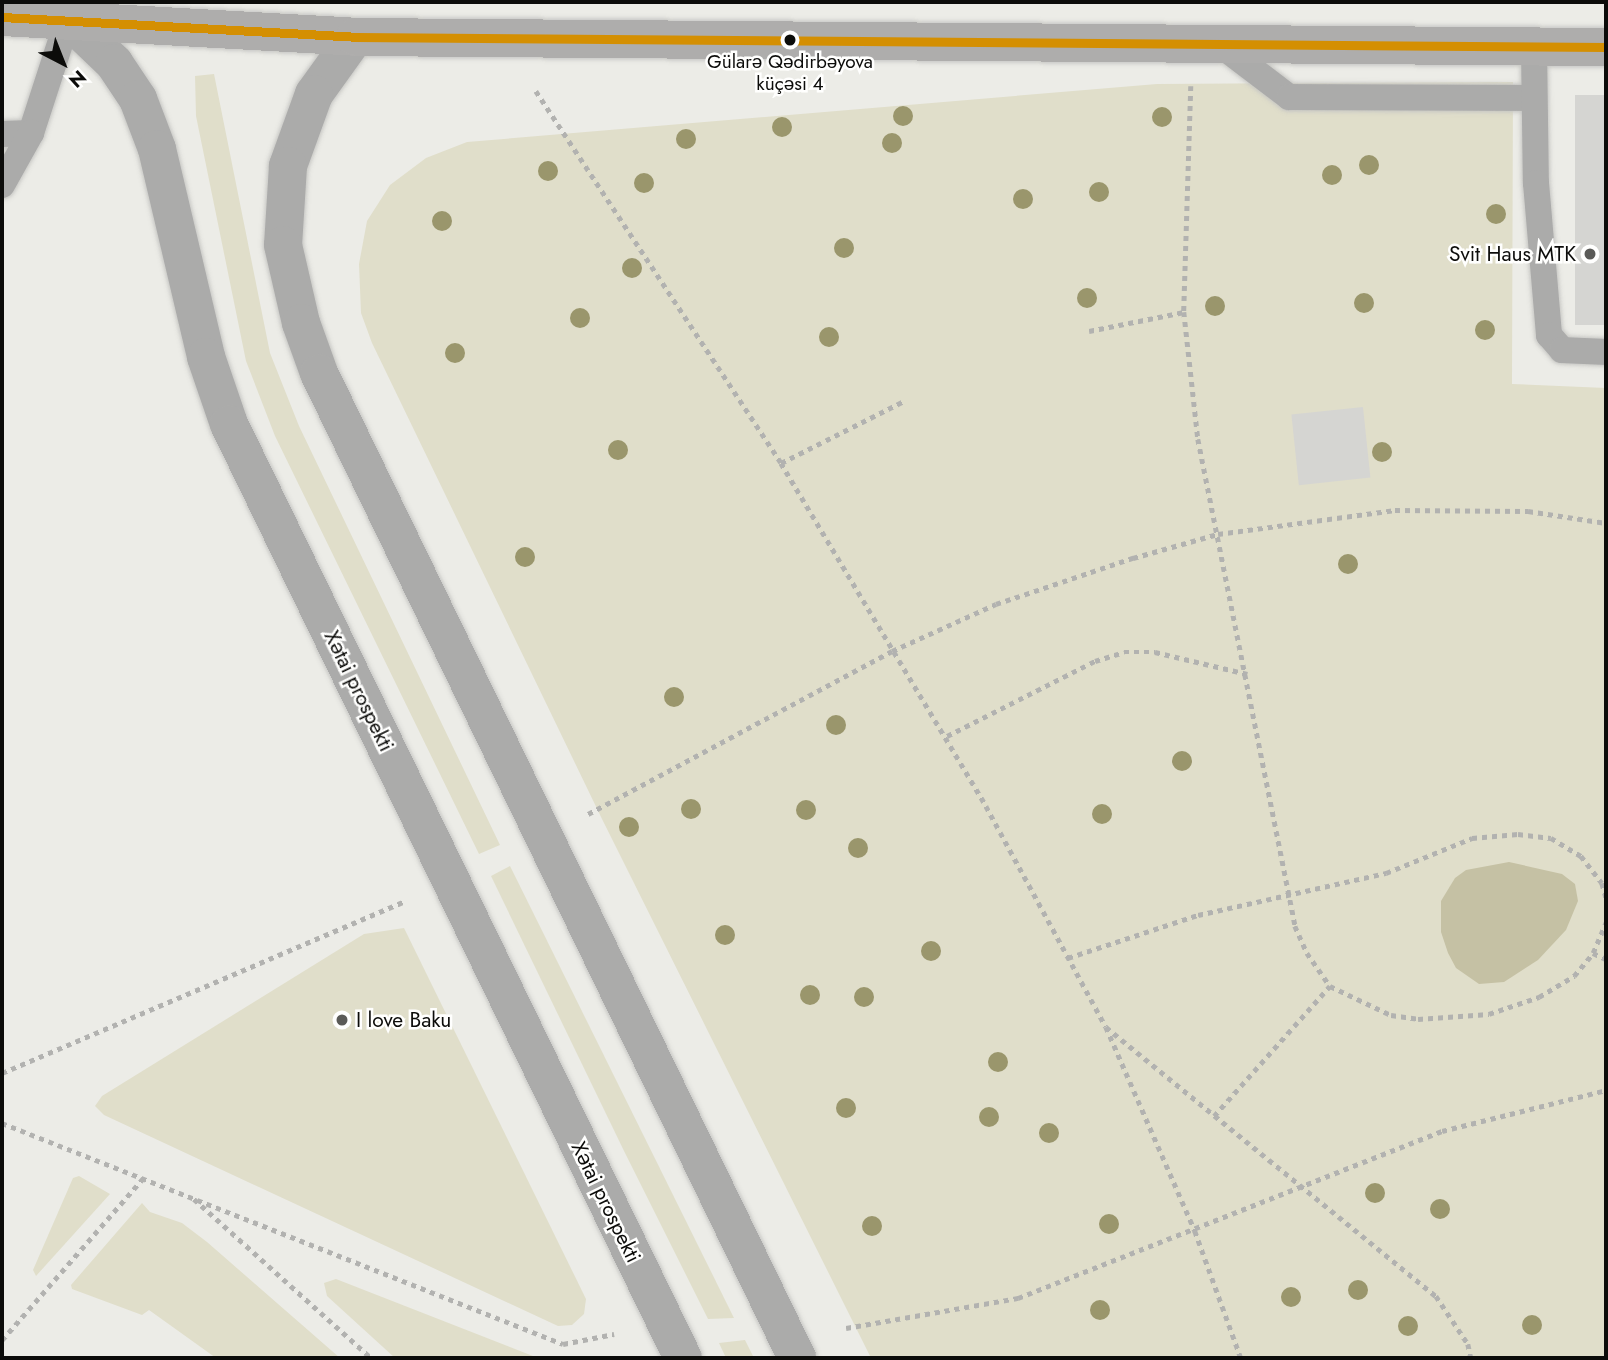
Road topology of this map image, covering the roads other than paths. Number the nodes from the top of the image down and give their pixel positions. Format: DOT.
graph roads {
  1 [pos="107,2"];
  2 [pos="2,17"];
  3 [pos="68,19"];
  4 [pos="355,37"];
  5 [pos="1222,46"];
  6 [pos="1606,47"];
  7 [pos="1534,48"];
  8 [pos="1533,98"];
  9 [pos="32,133"];
  10 [pos="2,134"];
  11 [pos="2,185"];
  12 [pos="1606,352"];
  13 [pos="683,1358"];
  14 [pos="797,1358"];
  1 -- 3 [label="main road"];
  2 -- 3 [label="main road"];
  3 -- 4 [label="main road"];
  3 -- 9 [label="lane"];
  3 -- 13 [label="street, Xətai prospekti"];
  4 -- 5 [label="main road"];
  4 -- 14 [label="street"];
  5 -- 7 [label="main road"];
  5 -- 8 [label="lane"];
  6 -- 7 [label="main road"];
  7 -- 8 [label="lane"];
  8 -- 12 [label="lane"];
  9 -- 10 [label="lane"];
  9 -- 11 [label="lane"];
}
